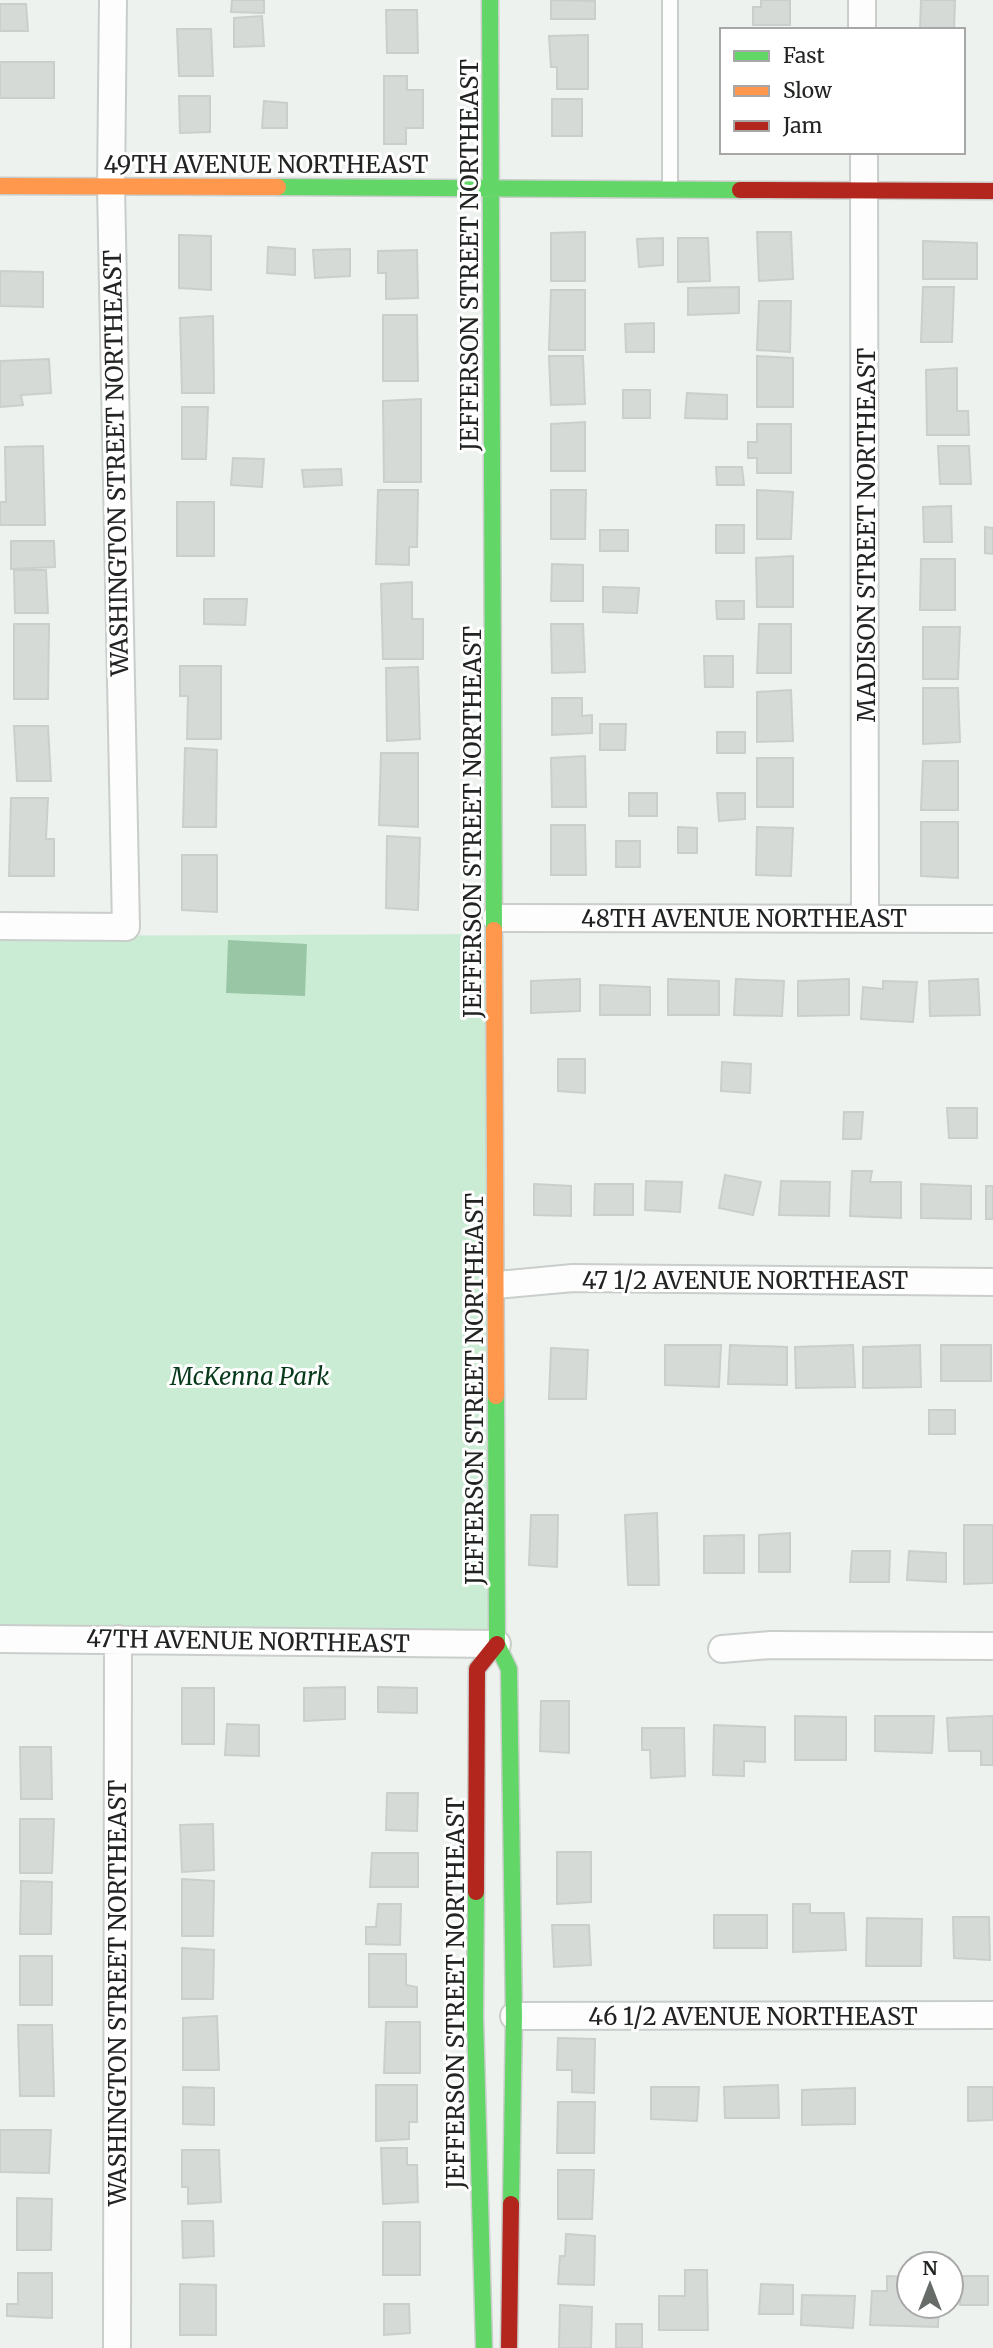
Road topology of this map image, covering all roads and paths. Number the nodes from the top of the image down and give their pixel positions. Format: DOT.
graph roads {
  1 [pos="113,0"];
  2 [pos="490,0"];
  3 [pos="670,0"];
  4 [pos="862,0"];
  5 [pos="862,28"];
  6 [pos="863,154"];
  7 [pos="0,186"];
  8 [pos="111,187"];
  9 [pos="491,187"];
  10 [pos="670,189"];
  11 [pos="864,190"];
  12 [pos="993,191"];
  13 [pos="865,917"];
  14 [pos="496,918"];
  15 [pos="993,919"];
  16 [pos="0,926"];
  17 [pos="993,1282"];
  18 [pos="497,1285"];
  19 [pos="0,1639"];
  20 [pos="118,1639"];
  21 [pos="496,1644"];
  22 [pos="993,1646"];
  23 [pos="722,1649"];
  24 [pos="993,2015"];
  25 [pos="514,2017"];
  26 [pos="117,2348"];
  27 [pos="484,2348"];
  28 [pos="509,2348"];
  1 -- 8 [label="street, WASHINGTON STREET NORTHEAST"];
  2 -- 9 [label="street, JEFFERSON STREET NORTHEAST"];
  3 -- 10 [label="lane"];
  4 -- 5 [label="street"];
  6 -- 11 [label="street, MADISON STREET NORTHEAST"];
  7 -- 8 [label="street, 49TH AVENUE NORTHEAST"];
  8 -- 9 [label="street, 49TH AVENUE NORTHEAST"];
  8 -- 16 [label="street, WASHINGTON STREET NORTHEAST"];
  9 -- 10 [label="street, 49TH AVENUE NORTHEAST"];
  9 -- 14 [label="street, JEFFERSON STREET NORTHEAST"];
  10 -- 11 [label="street, 49TH AVENUE NORTHEAST"];
  11 -- 12 [label="street, 49TH AVENUE NORTHEAST"];
  11 -- 13 [label="street, MADISON STREET NORTHEAST"];
  13 -- 14 [label="street, 48TH AVENUE NORTHEAST"];
  13 -- 15 [label="street, 48TH AVENUE NORTHEAST"];
  14 -- 18 [label="street, JEFFERSON STREET NORTHEAST"];
  17 -- 18 [label="street, 47 1/2 AVENUE NORTHEAST"];
  18 -- 21 [label="street, JEFFERSON STREET NORTHEAST"];
  19 -- 20 [label="street, 47TH AVENUE NORTHEAST"];
  20 -- 21 [label="street, 47TH AVENUE NORTHEAST"];
  20 -- 26 [label="street, WASHINGTON STREET NORTHEAST"];
  21 -- 25 [label="street, JEFFERSON STREET NORTHEAST"];
  21 -- 27 [label="street, JEFFERSON STREET NORTHEAST"];
  22 -- 23 [label="street"];
  24 -- 25 [label="street, 46 1/2 AVENUE NORTHEAST"];
  25 -- 28 [label="street, JEFFERSON STREET NORTHEAST"];
}
